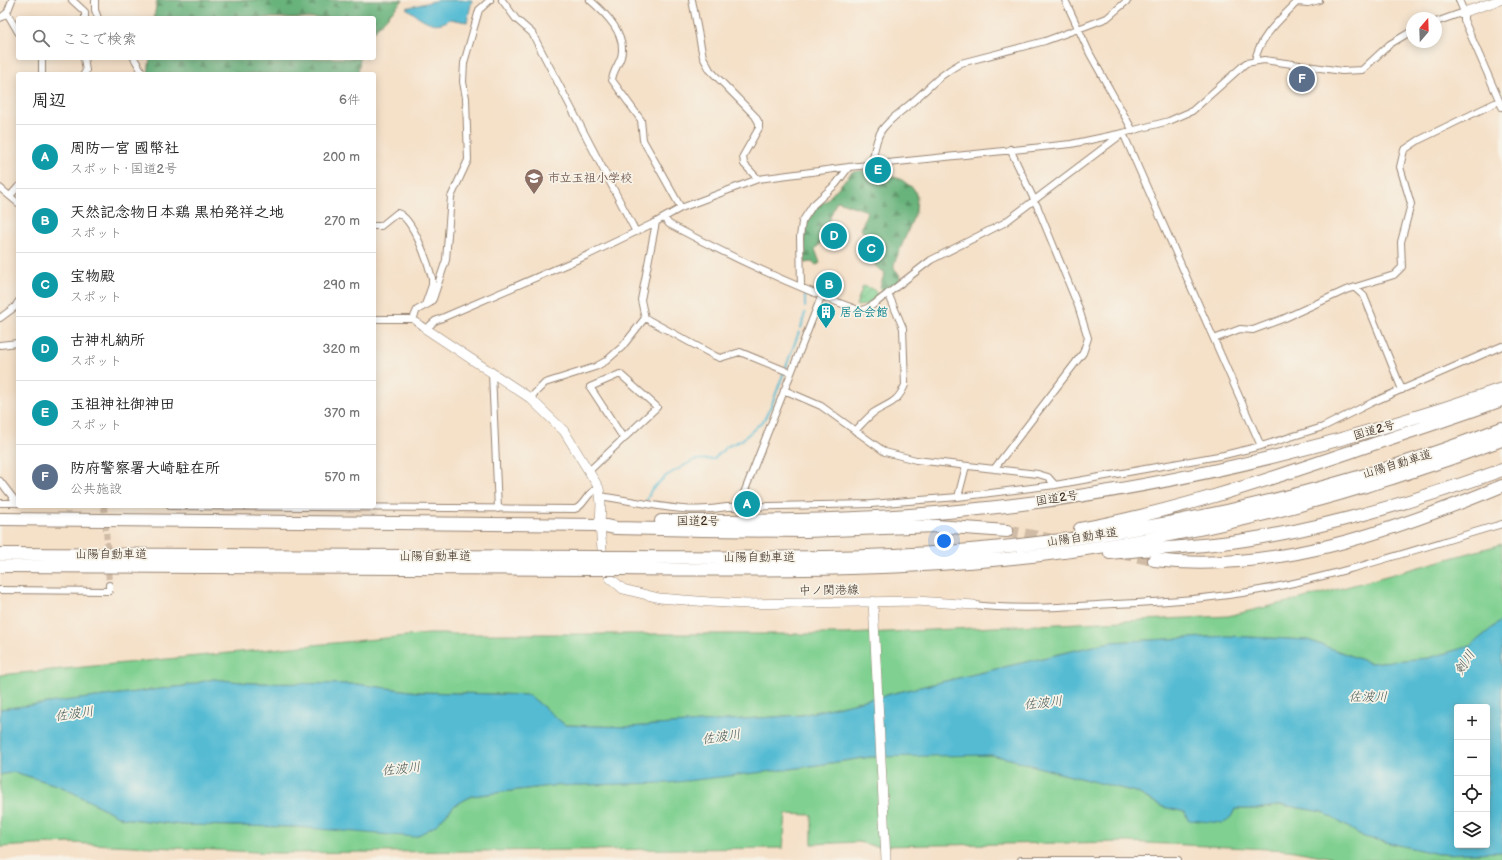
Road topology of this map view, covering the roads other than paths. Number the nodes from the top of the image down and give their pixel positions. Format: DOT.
graph roads {
  1 [pos="12,0"];
  2 [pos="72,0"];
  3 [pos="95,0"];
  4 [pos="490,0"];
  5 [pos="502,0"];
  6 [pos="590,0"];
  7 [pos="692,0"];
  8 [pos="1065,0"];
  9 [pos="1128,0"];
  10 [pos="1319,0"];
  11 [pos="1459,0"];
  12 [pos="1500,0"];
  13 [pos="1464,12"];
  14 [pos="7,13"];
  15 [pos="84,16"];
  16 [pos="97,16"];
  17 [pos="0,18"];
  18 [pos="1442,20"];
  19 [pos="16,29"];
  20 [pos="1078,29"];
  21 [pos="1406,35"];
  22 [pos="42,60"];
  23 [pos="84,60"];
  24 [pos="135,60"];
  25 [pos="1255,60"];
  26 [pos="42,72"];
  27 [pos="84,72"];
  28 [pos="142,72"];
  29 [pos="1499,101"];
  30 [pos="1502,107"];
  31 [pos="1133,131"];
  32 [pos="1123,133"];
  33 [pos="1010,150"];
  34 [pos="872,164"];
  35 [pos="849,167"];
  36 [pos="758,178"];
  37 [pos="0,188"];
  38 [pos="16,190"];
  39 [pos="10,196"];
  40 [pos="1034,199"];
  41 [pos="16,201"];
  42 [pos="681,208"];
  43 [pos="664,218"];
  44 [pos="656,222"];
  45 [pos="376,226"];
  46 [pos="636,232"];
  47 [pos="801,286"];
  48 [pos="1355,288"];
  49 [pos="888,293"];
  50 [pos="821,297"];
  51 [pos="16,305"];
  52 [pos="425,305"];
  53 [pos="0,318"];
  54 [pos="645,318"];
  55 [pos="413,319"];
  56 [pos="376,320"];
  57 [pos="426,329"];
  58 [pos="1214,340"];
  59 [pos="16,343"];
  60 [pos="0,345"];
  61 [pos="1502,346"];
  62 [pos="492,373"];
  63 [pos="791,373"];
  64 [pos="1502,389"];
  65 [pos="784,390"];
  66 [pos="1402,390"];
  67 [pos="530,398"];
  68 [pos="1502,400"];
  69 [pos="1502,428"];
  70 [pos="855,431"];
  71 [pos="624,439"];
  72 [pos="1502,440"];
  73 [pos="1261,446"];
  74 [pos="1459,450"];
  75 [pos="966,466"];
  76 [pos="994,469"];
  77 [pos="1502,470"];
  78 [pos="589,471"];
  79 [pos="0,481"];
  80 [pos="1055,485"];
  81 [pos="1353,485"];
  82 [pos="1502,486"];
  83 [pos="599,492"];
  84 [pos="958,497"];
  85 [pos="16,502"];
  86 [pos="0,503"];
  87 [pos="16,503"];
  88 [pos="376,508"];
  89 [pos="738,508"];
  90 [pos="498,509"];
  91 [pos="0,519"];
  92 [pos="1502,524"];
  93 [pos="600,525"];
  94 [pos="1007,531"];
  95 [pos="958,551"];
  96 [pos="0,554"];
  97 [pos="1029,556"];
  98 [pos="1154,560"];
  99 [pos="591,563"];
  100 [pos="0,566"];
  101 [pos="110,585"];
  102 [pos="0,590"];
  103 [pos="873,601"];
  104 [pos="974,605"];
  105 [pos="886,858"];
  106 [pos="1021,860"];
  107 [pos="1080,860"];
  108 [pos="1178,860"];
  1 -- 14 [label="street"];
  2 -- 15 [label="street"];
  3 -- 16 [label="street"];
  4 -- 52 [label="street"];
  5 -- 46 [label="street"];
  6 -- 42 [label="street"];
  7 -- 36 [label="street"];
  8 -- 20 [label="street"];
  9 -- 20 [label="street"];
  10 -- 25 [label="street"];
  11 -- 13 [label="street"];
  12 -- 13 [label="main road"];
  13 -- 18 [label="street"];
  13 -- 29 [label="street"];
  14 -- 17 [label="street"];
  14 -- 19 [label="street"];
  20 -- 31 [label="street"];
  20 -- 34 [label="street"];
  21 -- 25 [label="street"];
  22 -- 26 [label="street"];
  23 -- 27 [label="street"];
  24 -- 28 [label="street"];
  25 -- 31 [label="street"];
  29 -- 30 [label="street"];
  29 -- 48 [label="street"];
  31 -- 32 [label="street"];
  32 -- 33 [label="street"];
  32 -- 40 [label="street"];
  32 -- 58 [label="street"];
  33 -- 34 [label="street"];
  33 -- 40 [label="street"];
  34 -- 35 [label="street"];
  35 -- 36 [label="street"];
  35 -- 47 [label="street"];
  36 -- 42 [label="street"];
  37 -- 39 [label="street"];
  38 -- 39 [label="street"];
  39 -- 41 [label="street"];
  40 -- 49 [label="street"];
  40 -- 76 [label="street"];
  42 -- 43 [label="street"];
  43 -- 44 [label="street"];
  43 -- 47 [label="street"];
  44 -- 46 [label="street"];
  44 -- 54 [label="street"];
  45 -- 52 [label="street"];
  46 -- 57 [label="street"];
  47 -- 50 [label="street"];
  48 -- 58 [label="street"];
  48 -- 66 [label="street"];
  49 -- 50 [label="street"];
  49 -- 70 [label="street"];
  50 -- 63 [label="street"];
  51 -- 53 [label="street"];
  52 -- 55 [label="street"];
  54 -- 63 [label="street"];
  54 -- 67 [label="street"];
  55 -- 56 [label="street"];
  55 -- 57 [label="street"];
  57 -- 62 [label="main road"];
  58 -- 73 [label="street"];
  59 -- 60 [label="street"];
  61 -- 66 [label="street"];
  62 -- 67 [label="main road"];
  62 -- 90 [label="street"];
  63 -- 65 [label="street"];
  64 -- 93 [label="highway, 国道2号"];
  65 -- 70 [label="street"];
  65 -- 89 [label="street"];
  66 -- 73 [label="street"];
  67 -- 78 [label="main road"];
  68 -- 95 [label="highway"];
  69 -- 74 [label="highway, 山陽自動車道"];
  70 -- 75 [label="street"];
  71 -- 71 [label="street"];
  71 -- 78 [label="street"];
  72 -- 74 [label="highway, 山陽自動車道"];
  73 -- 80 [label="street"];
  74 -- 81 [label="highway, 山陽自動車道"];
  75 -- 76 [label="street"];
  75 -- 84 [label="street"];
  76 -- 80 [label="street"];
  77 -- 97 [label="highway"];
  78 -- 83 [label="main road"];
  79 -- 85 [label="street"];
  80 -- 84 [label="street"];
  81 -- 95 [label="highway, 山陽自動車道"];
  81 -- 97 [label="highway, 山陽自動車道"];
  82 -- 98 [label="highway"];
  83 -- 89 [label="street"];
  83 -- 90 [label="street"];
  83 -- 93 [label="main road, 中ノ関港線"];
  84 -- 89 [label="street"];
  86 -- 87 [label="street"];
  88 -- 90 [label="street"];
  91 -- 93 [label="highway, 国道2号"];
  92 -- 104 [label="street"];
  93 -- 94 [label="highway, 国道2号"];
  93 -- 103 [label="main road, 中ノ関港線"];
  95 -- 99 [label="highway, 山陽自動車道, bridge"];
  96 -- 99 [label="highway, 山陽自動車道"];
  97 -- 99 [label="highway, 山陽自動車道, bridge"];
  99 -- 100 [label="highway, 山陽自動車道"];
  101 -- 102 [label="street"];
  103 -- 104 [label="main road"];
  103 -- 105 [label="main road, 中ノ関港線"];
  106 -- 107 [label="street"];
  107 -- 108 [label="street"];
}
